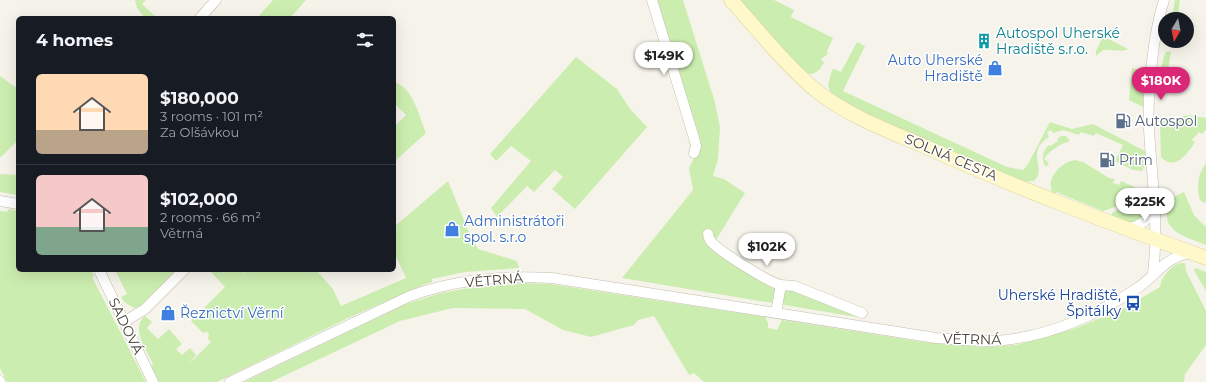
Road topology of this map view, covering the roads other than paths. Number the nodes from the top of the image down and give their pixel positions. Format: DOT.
graph roads {
  1 [pos="216,0"];
  2 [pos="652,0"];
  3 [pos="731,0"];
  4 [pos="1164,0"];
  5 [pos="202,16"];
  6 [pos="694,153"];
  7 [pos="0,201"];
  8 [pos="1154,201"];
  9 [pos="16,204"];
  10 [pos="1125,229"];
  11 [pos="708,234"];
  12 [pos="1157,241"];
  13 [pos="1191,253"];
  14 [pos="1206,258"];
  15 [pos="100,272"];
  16 [pos="182,272"];
  17 [pos="1153,273"];
  18 [pos="781,285"];
  19 [pos="776,312"];
  20 [pos="862,313"];
  21 [pos="124,322"];
  22 [pos="154,382"];
  23 [pos="230,382"];
  1 -- 5 [label="street"];
  2 -- 6 [label="street"];
  3 -- 10 [label="street, SOLNÁ CESTA"];
  4 -- 8 [label="street"];
  7 -- 9 [label="street"];
  8 -- 10 [label="street"];
  8 -- 12 [label="street"];
  10 -- 12 [label="street, SOLNÁ CESTA"];
  11 -- 18 [label="street"];
  12 -- 13 [label="street, SOLNÁ CESTA"];
  12 -- 17 [label="street"];
  13 -- 14 [label="street, SOLNÁ CESTA"];
  13 -- 17 [label="street, VĚTRNÁ"];
  15 -- 21 [label="street, SADOVÁ"];
  16 -- 21 [label="street"];
  17 -- 19 [label="street, VĚTRNÁ"];
  18 -- 19 [label="street"];
  18 -- 20 [label="street"];
  19 -- 23 [label="street, VĚTRNÁ"];
  21 -- 22 [label="street, SADOVÁ"];
}
